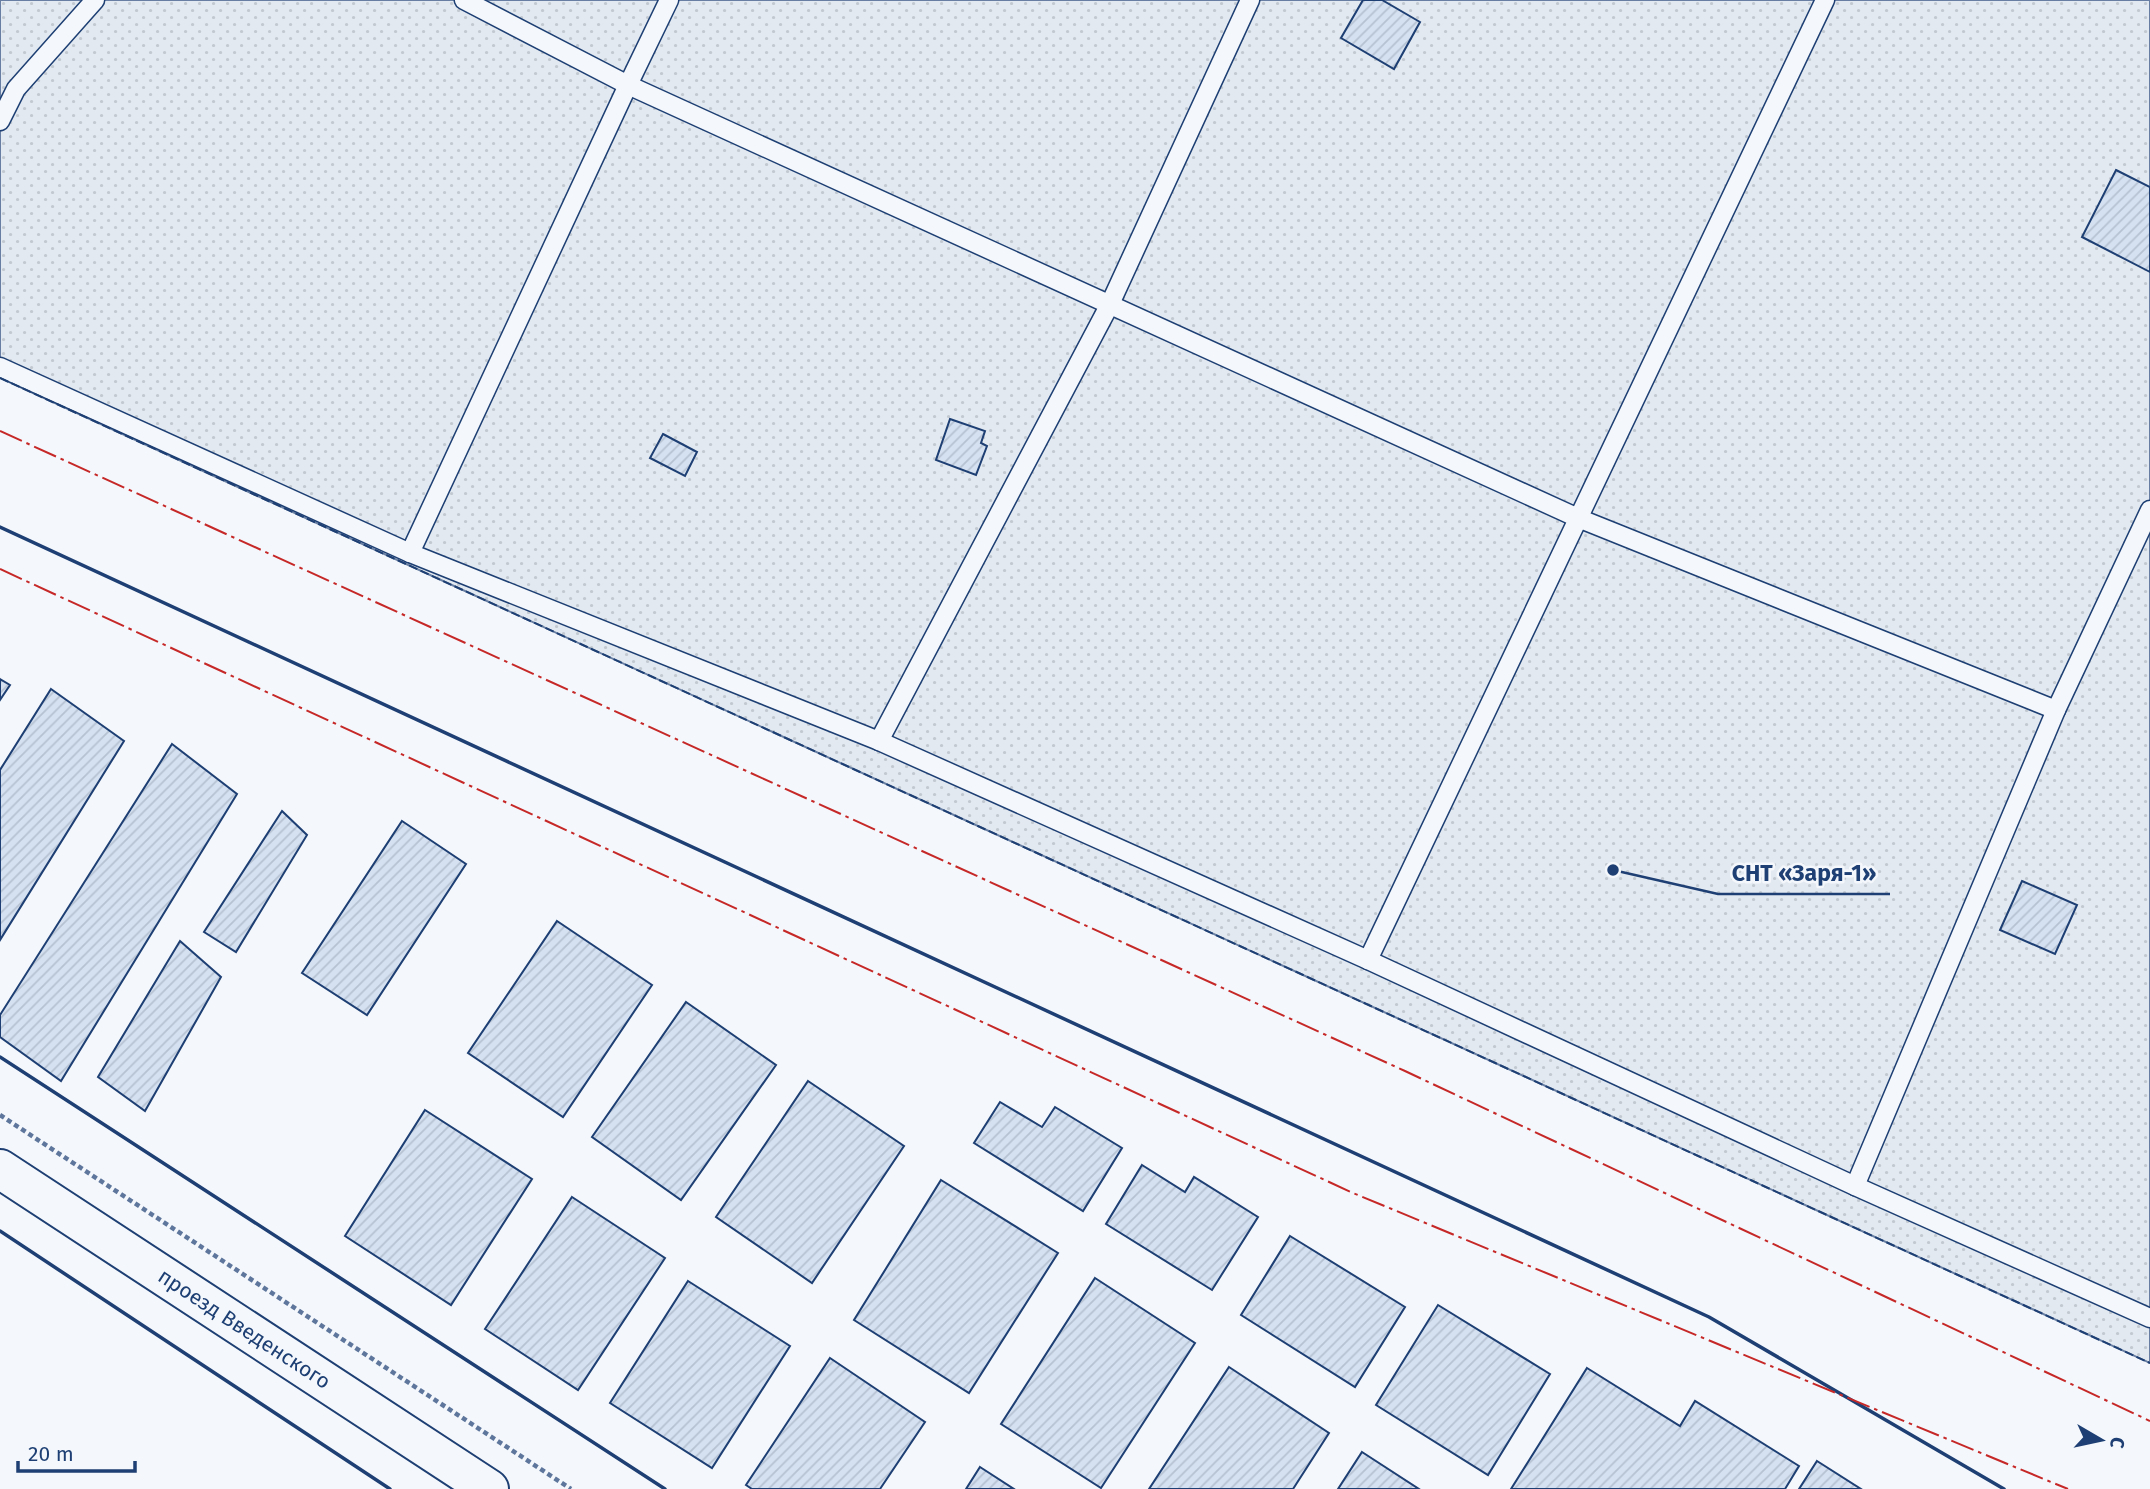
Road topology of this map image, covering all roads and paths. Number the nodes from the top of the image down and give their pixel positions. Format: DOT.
graph roads {
  1 [pos="95,0"];
  2 [pos="464,0"];
  3 [pos="669,0"];
  4 [pos="1250,0"];
  5 [pos="1825,0"];
  6 [pos="628,85"];
  7 [pos="0,121"];
  8 [pos="1110,304"];
  9 [pos="0,367"];
  10 [pos="2150,510"];
  11 [pos="1578,518"];
  12 [pos="410,553"];
  13 [pos="2056,710"];
  14 [pos="879,741"];
  15 [pos="1368,960"];
  16 [pos="0,1115"];
  17 [pos="0,1169"];
  18 [pos="1855,1186"];
  19 [pos="2150,1318"];
  20 [pos="489,1489"];
  21 [pos="571,1489"];
  1 -- 7 [label="lane"];
  2 -- 6 [label="lane"];
  3 -- 6 [label="lane"];
  4 -- 8 [label="lane"];
  5 -- 11 [label="lane"];
  6 -- 8 [label="lane"];
  6 -- 12 [label="lane"];
  8 -- 11 [label="lane"];
  8 -- 14 [label="lane"];
  9 -- 12 [label="lane"];
  10 -- 13 [label="lane"];
  11 -- 13 [label="lane"];
  11 -- 15 [label="lane"];
  12 -- 14 [label="lane"];
  13 -- 18 [label="lane"];
  14 -- 15 [label="lane"];
  15 -- 18 [label="lane"];
  16 -- 21 [label="path"];
  17 -- 20 [label="street, проезд Введенского"];
  18 -- 19 [label="lane"];
}
